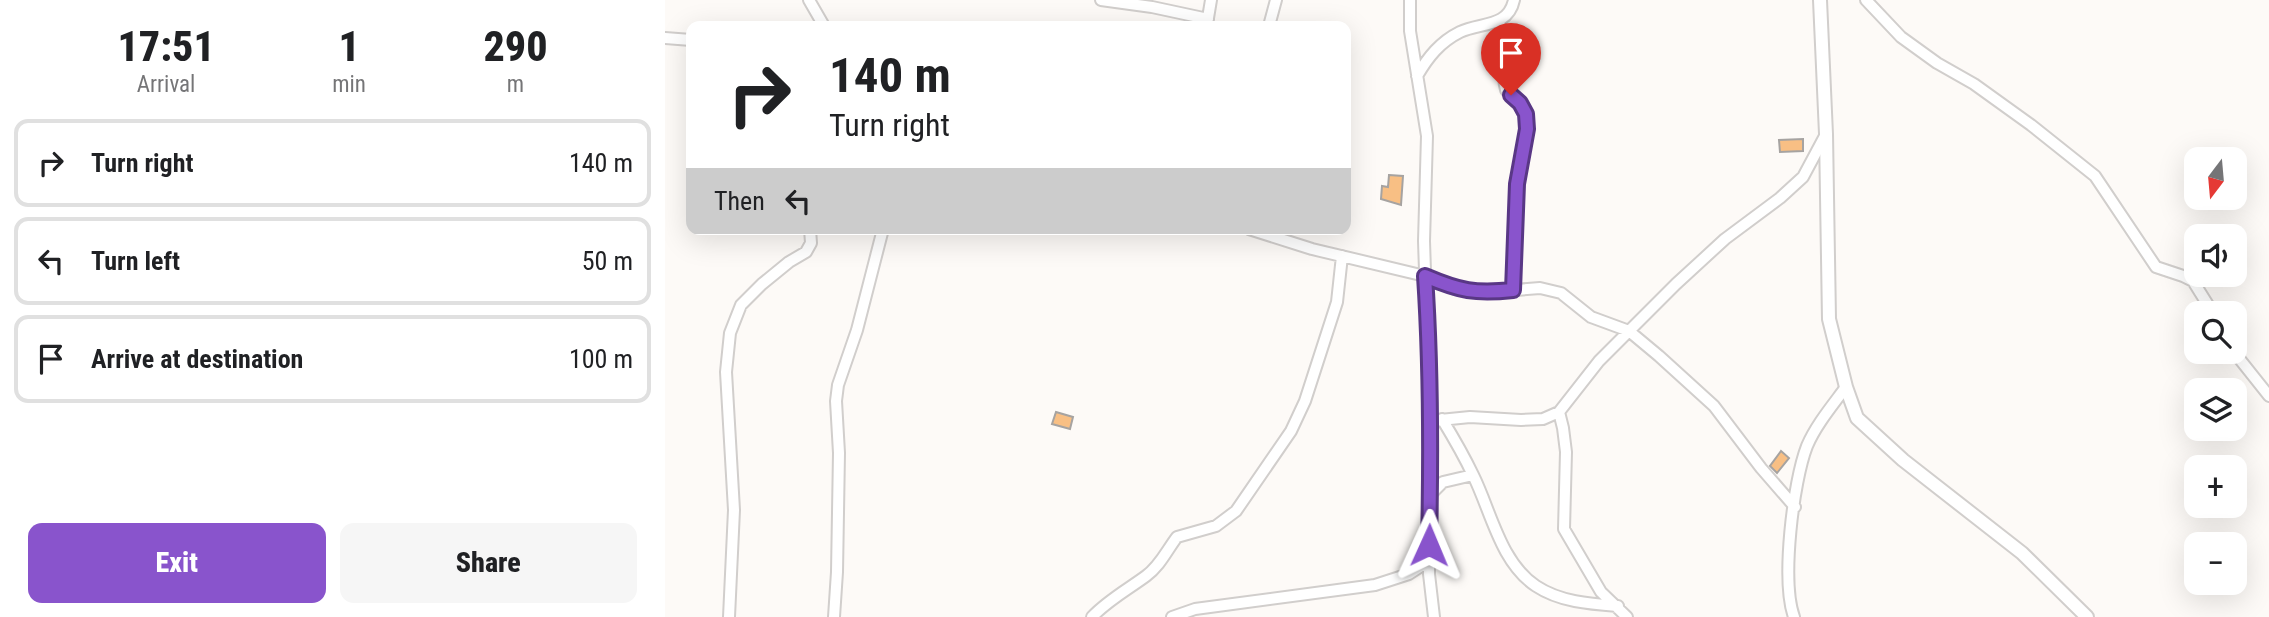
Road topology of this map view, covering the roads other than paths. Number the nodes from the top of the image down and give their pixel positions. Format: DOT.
graph roads {
  1 [pos="809,0"];
  2 [pos="1101,0"];
  3 [pos="1211,0"];
  4 [pos="1276,0"];
  5 [pos="1410,0"];
  6 [pos="1514,0"];
  7 [pos="1820,0"];
  8 [pos="1866,0"];
  9 [pos="821,21"];
  10 [pos="1200,21"];
  11 [pos="1207,21"];
  12 [pos="1270,21"];
  13 [pos="1498,21"];
  14 [pos="665,38"];
  15 [pos="686,40"];
  16 [pos="1417,76"];
  17 [pos="1826,134"];
  18 [pos="810,235"];
  19 [pos="881,235"];
  20 [pos="1268,235"];
  21 [pos="1342,256"];
  22 [pos="1425,276"];
  23 [pos="1513,290"];
  24 [pos="2206,301"];
  25 [pos="1629,331"];
  26 [pos="2244,364"];
  27 [pos="1846,387"];
  28 [pos="2269,396"];
  29 [pos="1559,412"];
  30 [pos="1442,419"];
  31 [pos="1430,421"];
  32 [pos="1473,475"];
  33 [pos="1430,495"];
  34 [pos="1795,507"];
  35 [pos="1429,561"];
  36 [pos="1618,606"];
  37 [pos="729,617"];
  38 [pos="834,617"];
  39 [pos="1092,617"];
  40 [pos="1172,617"];
  41 [pos="1434,617"];
  42 [pos="1627,617"];
  43 [pos="1794,617"];
  44 [pos="2087,617"];
  1 -- 9 [label="street"];
  2 -- 10 [label="street"];
  3 -- 11 [label="street"];
  4 -- 12 [label="street"];
  5 -- 16 [label="street"];
  6 -- 13 [label="street"];
  7 -- 17 [label="street"];
  8 -- 24 [label="street"];
  13 -- 16 [label="street"];
  13 -- 23 [label="street"];
  14 -- 15 [label="street"];
  16 -- 22 [label="street"];
  17 -- 25 [label="street"];
  17 -- 27 [label="street"];
  18 -- 37 [label="street"];
  19 -- 38 [label="street"];
  20 -- 21 [label="street"];
  21 -- 22 [label="street"];
  21 -- 39 [label="street"];
  22 -- 23 [label="street"];
  22 -- 31 [label="street"];
  23 -- 25 [label="street"];
  25 -- 29 [label="street"];
  25 -- 34 [label="street"];
  26 -- 28 [label="street"];
  27 -- 34 [label="street"];
  27 -- 44 [label="street"];
  29 -- 30 [label="street"];
  29 -- 36 [label="street"];
  30 -- 31 [label="street"];
  30 -- 32 [label="street"];
  31 -- 33 [label="street"];
  32 -- 33 [label="street"];
  32 -- 36 [label="street"];
  33 -- 35 [label="street"];
  34 -- 43 [label="street"];
  35 -- 40 [label="street"];
  35 -- 41 [label="street"];
  36 -- 42 [label="street"];
}
